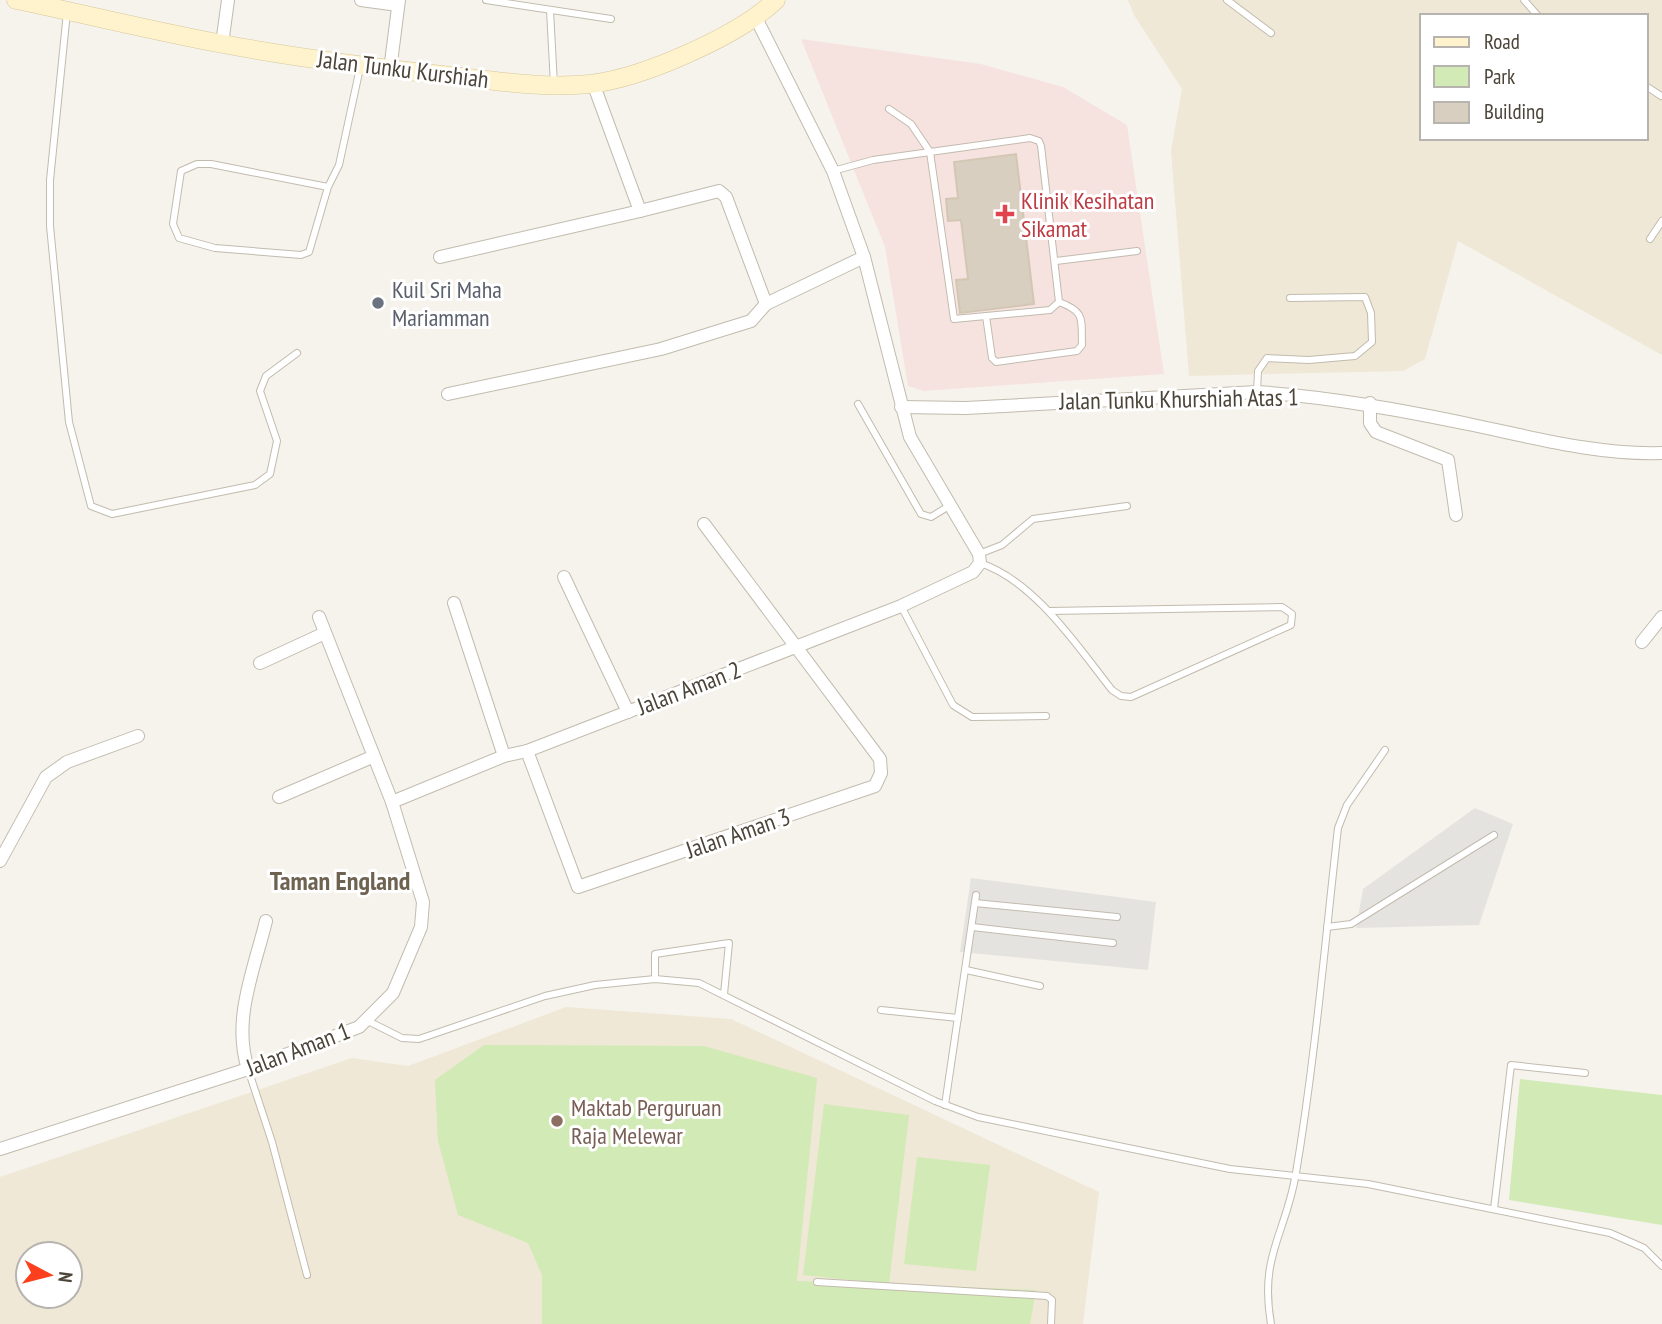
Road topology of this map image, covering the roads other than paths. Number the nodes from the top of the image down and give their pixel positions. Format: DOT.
graph roads {
  1 [pos="16,0"];
  2 [pos="228,0"];
  3 [pos="361,0"];
  4 [pos="486,0"];
  5 [pos="776,0"];
  6 [pos="1227,0"];
  7 [pos="1524,0"];
  8 [pos="399,2"];
  9 [pos="67,10"];
  10 [pos="550,10"];
  11 [pos="1536,14"];
  12 [pos="611,19"];
  13 [pos="756,19"];
  14 [pos="1271,33"];
  15 [pos="222,44"];
  16 [pos="360,66"];
  17 [pos="390,69"];
  18 [pos="593,83"];
  19 [pos="554,86"];
  20 [pos="889,109"];
  21 [pos="930,152"];
  22 [pos="833,171"];
  23 [pos="328,187"];
  24 [pos="640,211"];
  25 [pos="1662,221"];
  26 [pos="1650,239"];
  27 [pos="1137,251"];
  28 [pos="440,257"];
  29 [pos="864,257"];
  30 [pos="1056,261"];
  31 [pos="1290,298"];
  32 [pos="1059,302"];
  33 [pos="766,304"];
  34 [pos="986,316"];
  35 [pos="298,354"];
  36 [pos="1257,392"];
  37 [pos="448,394"];
  38 [pos="858,404"];
  39 [pos="1370,404"];
  40 [pos="901,407"];
  41 [pos="1662,453"];
  42 [pos="951,505"];
  43 [pos="1127,506"];
  44 [pos="1456,515"];
  45 [pos="704,524"];
  46 [pos="979,559"];
  47 [pos="564,577"];
  48 [pos="454,603"];
  49 [pos="901,606"];
  50 [pos="1049,611"];
  51 [pos="319,617"];
  52 [pos="1662,617"];
  53 [pos="325,633"];
  54 [pos="1642,642"];
  55 [pos="796,645"];
  56 [pos="260,663"];
  57 [pos="628,712"];
  58 [pos="1046,716"];
  59 [pos="138,736"];
  60 [pos="1385,750"];
  61 [pos="527,751"];
  62 [pos="372,757"];
  63 [pos="504,757"];
  64 [pos="279,797"];
  65 [pos="392,802"];
  66 [pos="1494,835"];
  67 [pos="0,861"];
  68 [pos="976,895"];
  69 [pos="975,903"];
  70 [pos="1116,917"];
  71 [pos="266,922"];
  72 [pos="972,927"];
  73 [pos="1327,927"];
  74 [pos="1113,943"];
  75 [pos="966,970"];
  76 [pos="655,979"];
  77 [pos="1041,986"];
  78 [pos="723,993"];
  79 [pos="881,1010"];
  80 [pos="958,1018"];
  81 [pos="366,1020"];
  82 [pos="248,1069"];
  83 [pos="1585,1073"];
  84 [pos="945,1105"];
  85 [pos="0,1149"];
  86 [pos="1296,1176"];
  87 [pos="1494,1209"];
  88 [pos="1662,1266"];
  89 [pos="307,1275"];
  90 [pos="817,1282"];
  91 [pos="1051,1324"];
  92 [pos="1271,1324"];
  1 -- 9 [label="main road, Jalan Tunku Kurshiah"];
  2 -- 15 [label="street"];
  3 -- 8 [label="street"];
  4 -- 10 [label="lane"];
  5 -- 13 [label="main road, Jalan Tunku Kurshiah"];
  6 -- 14 [label="lane"];
  7 -- 11 [label="lane"];
  8 -- 17 [label="street"];
  9 -- 15 [label="main road, Jalan Tunku Kurshiah"];
  9 -- 35 [label="lane"];
  10 -- 12 [label="lane"];
  10 -- 19 [label="lane"];
  13 -- 18 [label="main road, Jalan Tunku Kurshiah"];
  13 -- 22 [label="street"];
  15 -- 16 [label="main road, Jalan Tunku Kurshiah"];
  16 -- 17 [label="main road, Jalan Tunku Kurshiah"];
  16 -- 23 [label="lane"];
  17 -- 19 [label="main road, Jalan Tunku Kurshiah"];
  18 -- 19 [label="main road, Jalan Tunku Kurshiah"];
  18 -- 24 [label="street"];
  20 -- 21 [label="lane"];
  21 -- 22 [label="lane"];
  21 -- 30 [label="lane"];
  21 -- 34 [label="lane"];
  22 -- 29 [label="street"];
  23 -- 23 [label="lane"];
  24 -- 28 [label="street"];
  24 -- 33 [label="street"];
  25 -- 26 [label="lane"];
  27 -- 30 [label="lane"];
  29 -- 33 [label="street"];
  29 -- 40 [label="street"];
  30 -- 32 [label="lane"];
  31 -- 36 [label="lane"];
  32 -- 34 [label="lane"];
  32 -- 34 [label="lane"];
  33 -- 37 [label="street"];
  36 -- 39 [label="street, Jalan Tunku Khurshiah Atas 1"];
  36 -- 40 [label="street, Jalan Tunku Khurshiah Atas 1"];
  38 -- 42 [label="lane"];
  39 -- 41 [label="street, Jalan Tunku Khurshiah Atas 1"];
  39 -- 44 [label="street"];
  40 -- 42 [label="street"];
  42 -- 46 [label="street"];
  43 -- 46 [label="lane"];
  45 -- 55 [label="street"];
  46 -- 49 [label="street, Jalan Aman 2"];
  46 -- 50 [label="lane"];
  47 -- 57 [label="street"];
  48 -- 63 [label="street"];
  49 -- 55 [label="street, Jalan Aman 2"];
  49 -- 58 [label="lane"];
  50 -- 50 [label="lane"];
  51 -- 53 [label="street, Jalan Aman 1"];
  52 -- 54 [label="street"];
  53 -- 56 [label="street"];
  53 -- 62 [label="street, Jalan Aman 1"];
  55 -- 57 [label="street, Jalan Aman 2"];
  55 -- 61 [label="street, Jalan Aman 3"];
  57 -- 61 [label="street, Jalan Aman 2"];
  59 -- 67 [label="street"];
  60 -- 73 [label="lane"];
  61 -- 63 [label="street, Jalan Aman 2"];
  62 -- 64 [label="street"];
  62 -- 65 [label="street, Jalan Aman 1"];
  63 -- 65 [label="street, Jalan Aman 2"];
  65 -- 81 [label="street, Jalan Aman 1"];
  66 -- 73 [label="lane"];
  68 -- 69 [label="lane"];
  69 -- 70 [label="lane"];
  69 -- 72 [label="lane"];
  71 -- 82 [label="street"];
  72 -- 74 [label="lane"];
  72 -- 75 [label="lane"];
  73 -- 86 [label="lane"];
  75 -- 77 [label="lane"];
  75 -- 80 [label="lane"];
  76 -- 78 [label="lane"];
  76 -- 78 [label="lane"];
  76 -- 81 [label="lane"];
  78 -- 84 [label="lane"];
  79 -- 80 [label="lane"];
  80 -- 84 [label="lane"];
  81 -- 82 [label="street, Jalan Aman 1"];
  82 -- 85 [label="street, Jalan Aman 1"];
  82 -- 89 [label="lane"];
  83 -- 87 [label="lane"];
  84 -- 86 [label="lane"];
  86 -- 87 [label="lane"];
  86 -- 92 [label="lane"];
  87 -- 88 [label="lane"];
  90 -- 91 [label="lane"];
}
